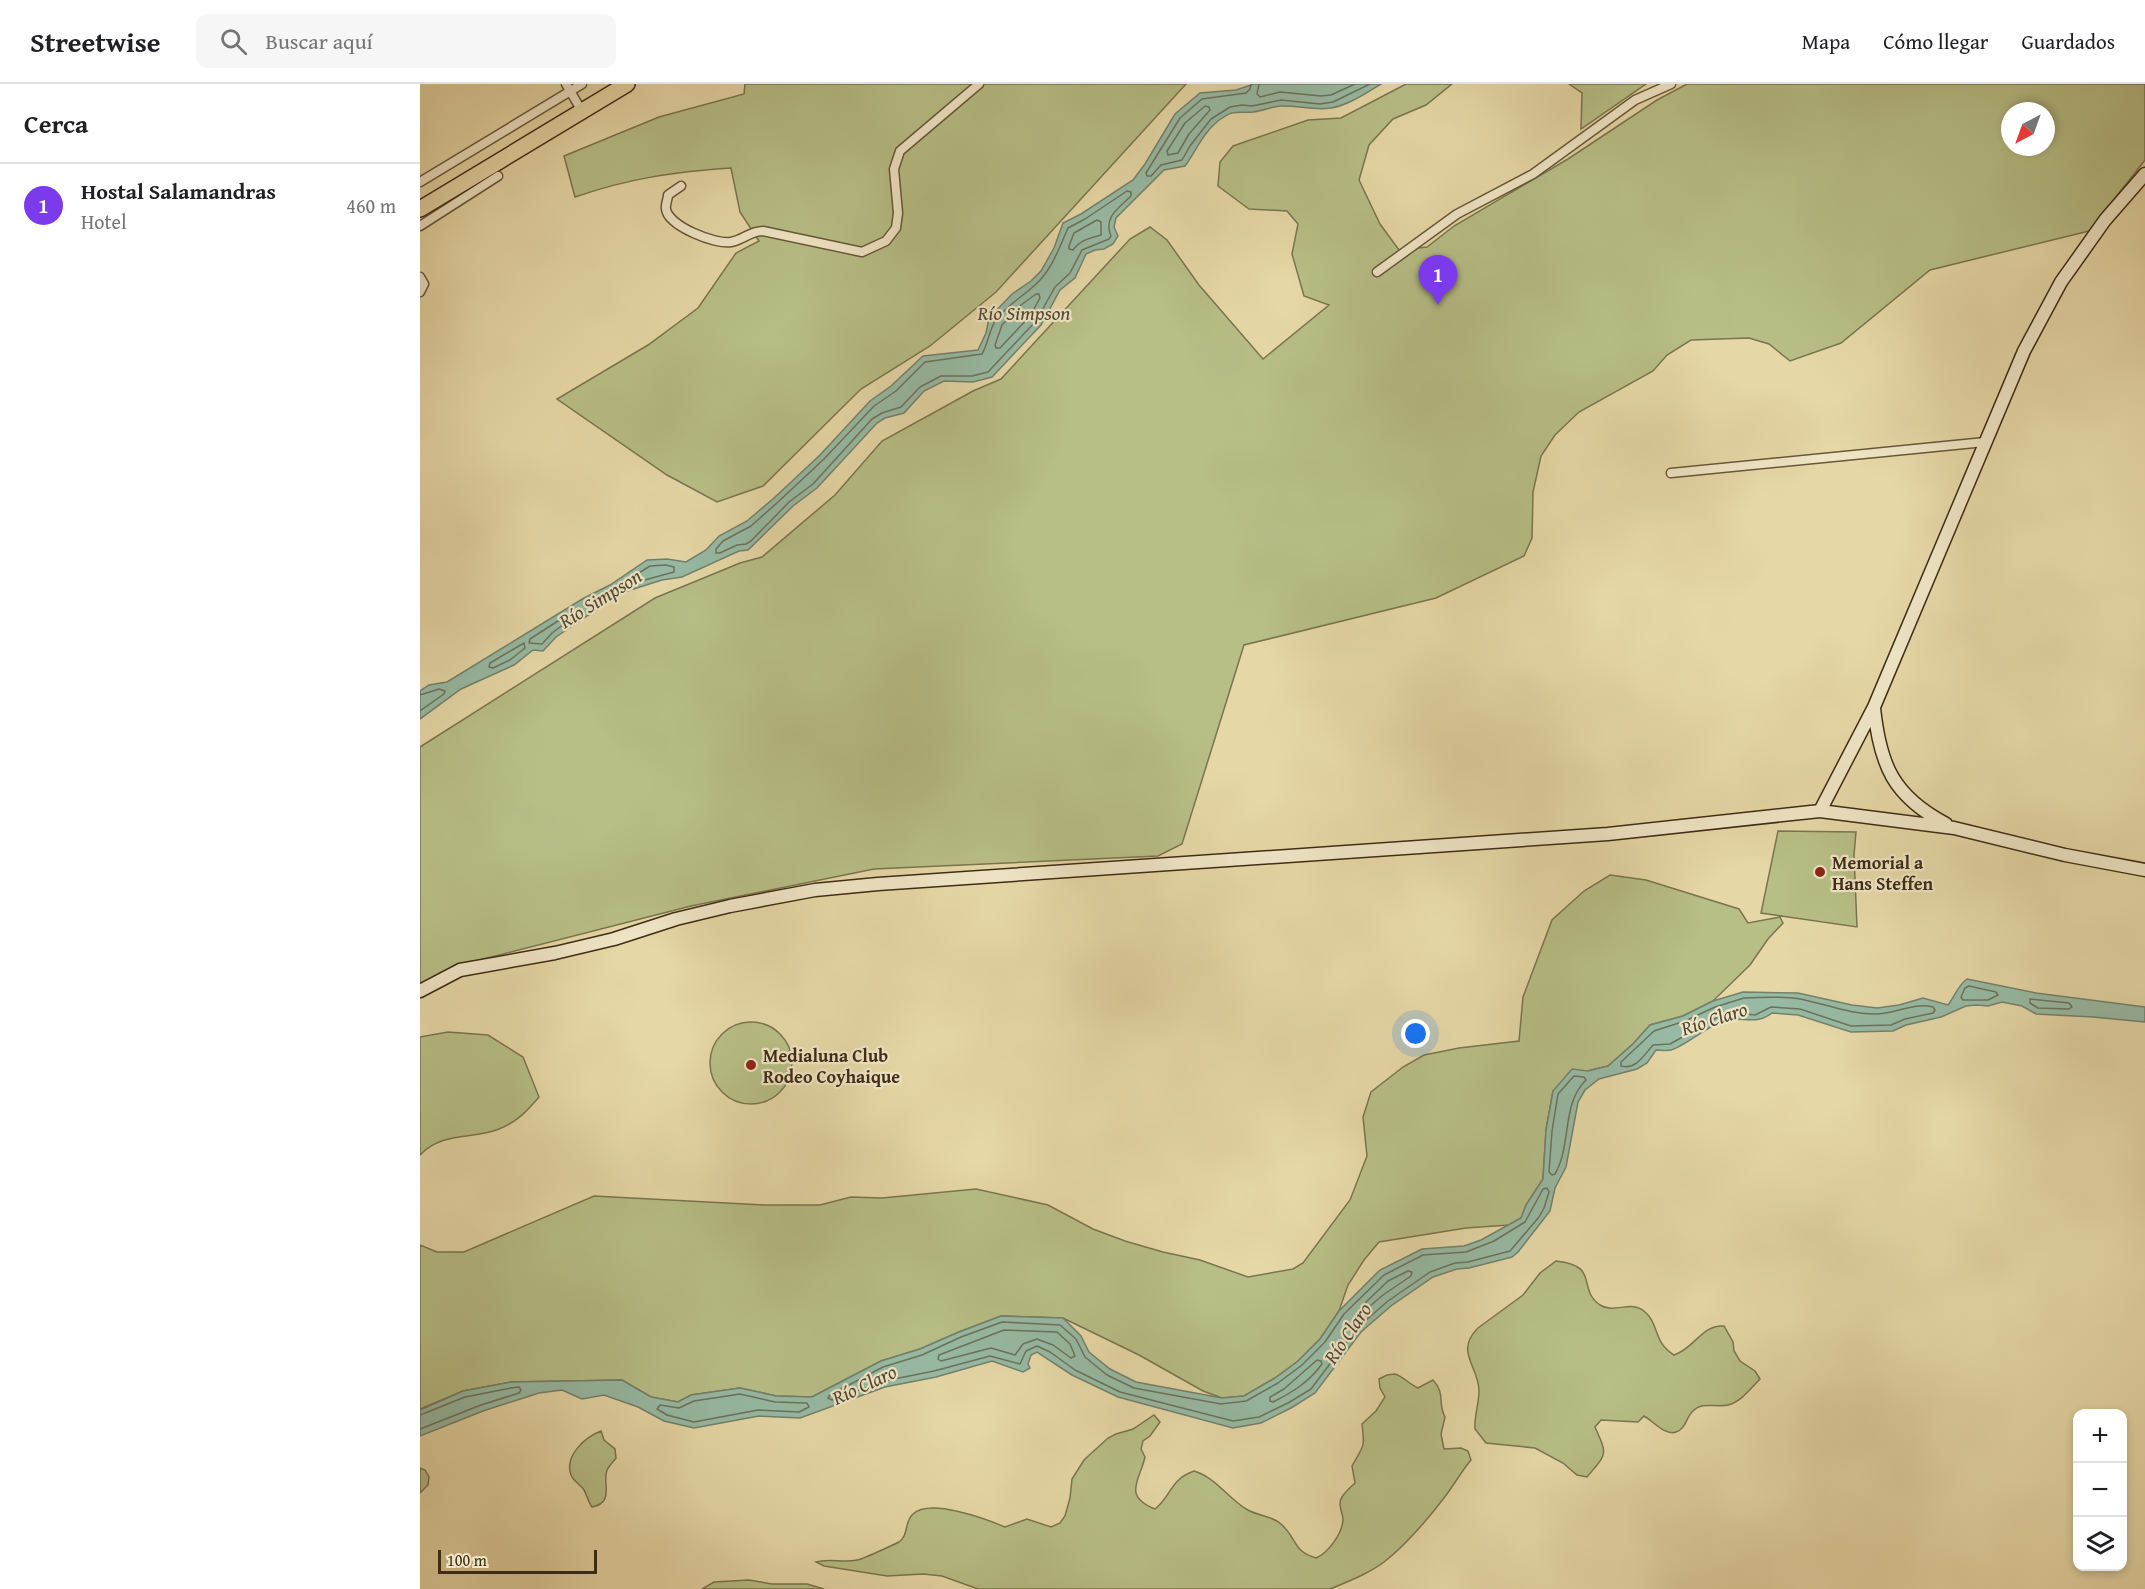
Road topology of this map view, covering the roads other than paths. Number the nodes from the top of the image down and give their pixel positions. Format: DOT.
graph roads {
  1 [pos="582,84"];
  2 [pos="627,84"];
  3 [pos="637,84"];
  4 [pos="979,84"];
  5 [pos="1671,84"];
  6 [pos="568,87"];
  7 [pos="583,113"];
  8 [pos="2145,174"];
  9 [pos="498,176"];
  10 [pos="420,182"];
  11 [pos="681,186"];
  12 [pos="420,209"];
  13 [pos="420,226"];
  14 [pos="1377,272"];
  15 [pos="420,278"];
  16 [pos="420,291"];
  17 [pos="1985,442"];
  18 [pos="1671,472"];
  19 [pos="1874,707"];
  20 [pos="1820,811"];
  21 [pos="1954,828"];
  22 [pos="2145,870"];
  23 [pos="420,991"];
  1 -- 6 [label="street"];
  2 -- 7 [label="highway"];
  3 -- 7 [label="highway"];
  4 -- 11 [label="street"];
  5 -- 14 [label="street"];
  6 -- 7 [label="street"];
  6 -- 10 [label="street"];
  7 -- 12 [label="highway"];
  8 -- 17 [label="street"];
  9 -- 13 [label="street"];
  15 -- 16 [label="street"];
  17 -- 18 [label="street"];
  17 -- 19 [label="street"];
  19 -- 20 [label="street"];
  19 -- 21 [label="street"];
  20 -- 21 [label="street"];
  20 -- 23 [label="street"];
  21 -- 22 [label="street"];
}
